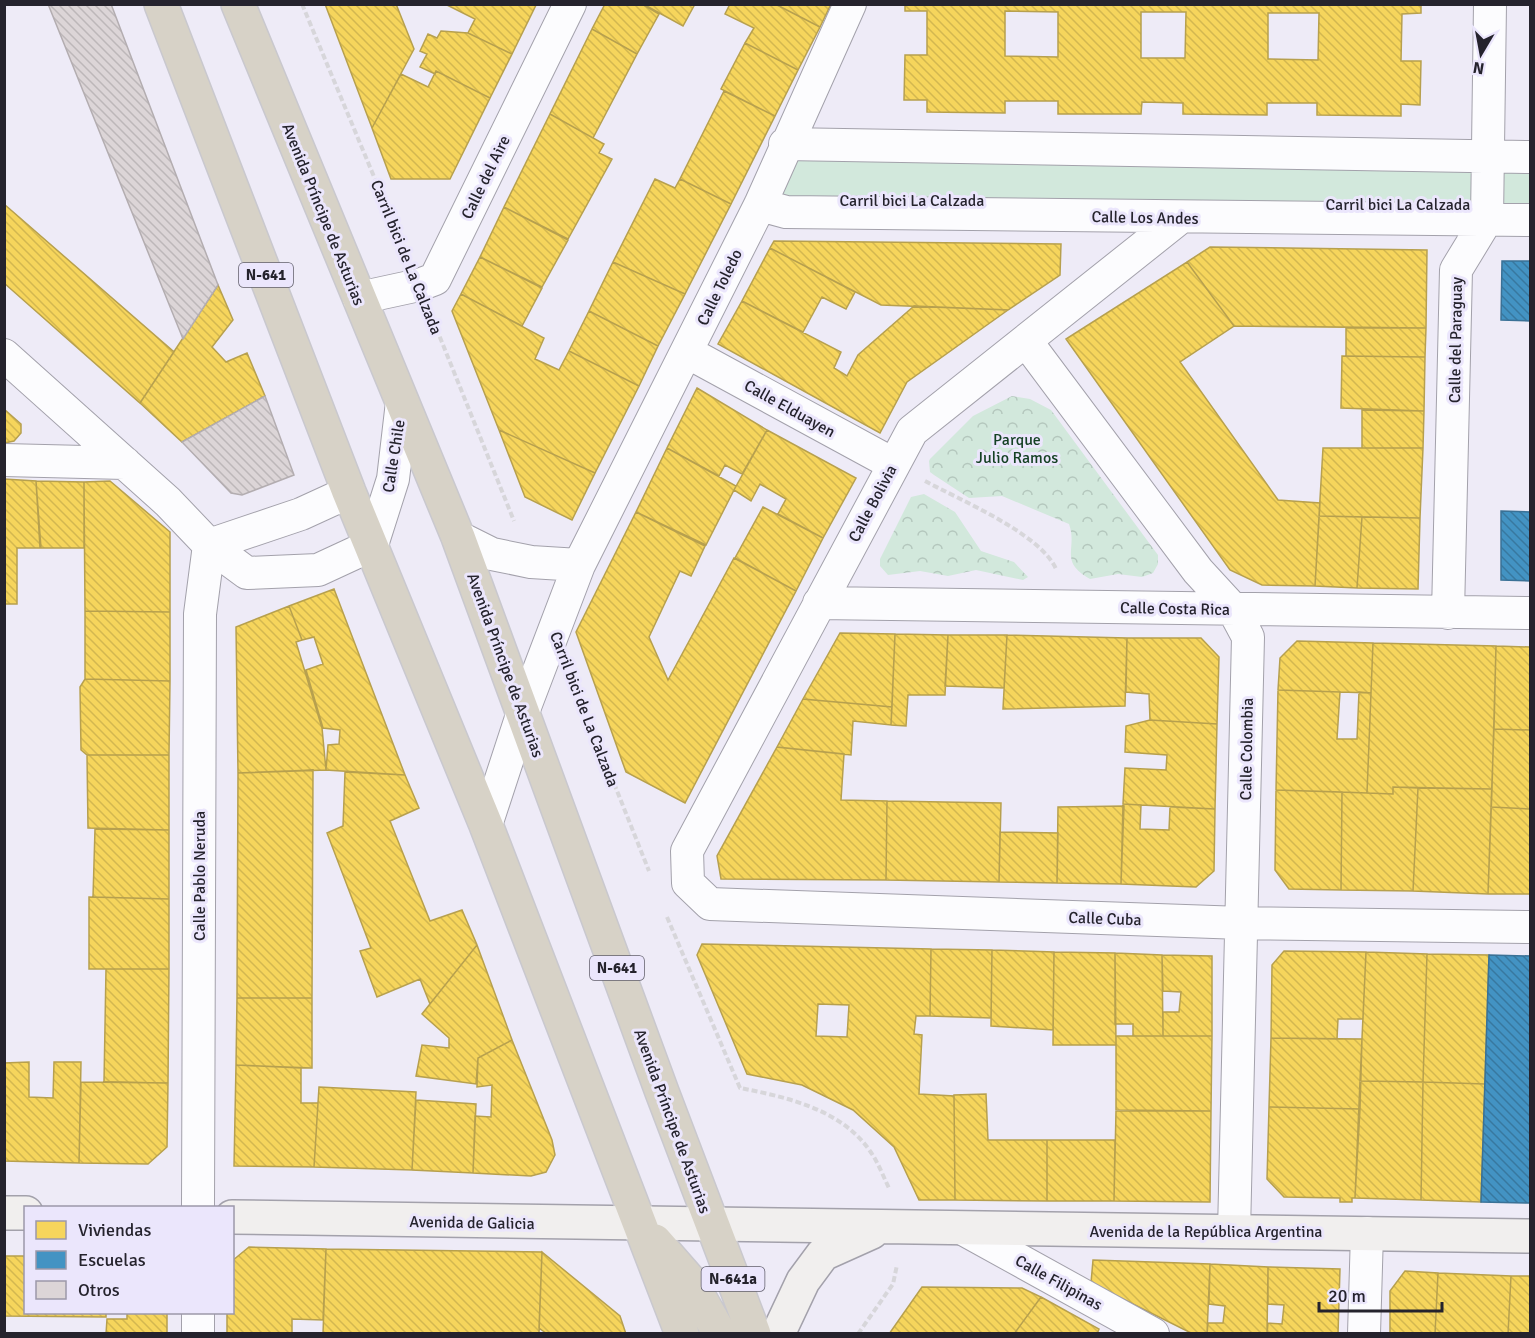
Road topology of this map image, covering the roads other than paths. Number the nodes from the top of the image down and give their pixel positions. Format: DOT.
graph roads {
  1 [pos="161,4"];
  2 [pos="238,4"];
  3 [pos="570,4"];
  4 [pos="850,4"];
  5 [pos="1490,4"];
  6 [pos="786,144"];
  7 [pos="1487,156"];
  8 [pos="1530,157"];
  9 [pos="760,205"];
  10 [pos="1181,217"];
  11 [pos="1487,219"];
  12 [pos="1530,220"];
  13 [pos="359,298"];
  14 [pos="1026,341"];
  15 [pos="687,352"];
  16 [pos="4,355"];
  17 [pos="402,402"];
  18 [pos="4,460"];
  19 [pos="125,463"];
  20 [pos="892,464"];
  21 [pos="349,492"];
  22 [pos="458,537"];
  23 [pos="209,544"];
  24 [pos="372,545"];
  25 [pos="579,565"];
  26 [pos="819,603"];
  27 [pos="1233,609"];
  28 [pos="1448,613"];
  29 [pos="1530,613"];
  30 [pos="523,712"];
  31 [pos="486,825"];
  32 [pos="688,883"];
  33 [pos="1242,923"];
  34 [pos="1530,927"];
  35 [pos="198,1206"];
  36 [pos="4,1213"];
  37 [pos="24,1213"];
  38 [pos="234,1217"];
  39 [pos="640,1224"];
  40 [pos="712,1225"];
  41 [pos="892,1228"];
  42 [pos="965,1230"];
  43 [pos="1234,1232"];
  44 [pos="1367,1233"];
  45 [pos="1530,1236"];
  46 [pos="198,1314"];
  47 [pos="1152,1333"];
  48 [pos="198,1334"];
  49 [pos="682,1334"];
  50 [pos="720,1334"];
  51 [pos="754,1334"];
  52 [pos="778,1334"];
  53 [pos="1364,1334"];
  1 -- 21 [label="highway, N-641"];
  2 -- 13 [label="highway, Avenida Príncipe de Asturias / N-641"];
  3 -- 13 [label="street, Calle del Aire"];
  4 -- 6 [label="street, Calle Toledo"];
  5 -- 7 [label="street"];
  6 -- 7 [label="street"];
  6 -- 9 [label="street, Calle Toledo"];
  7 -- 8 [label="street"];
  7 -- 11 [label="street"];
  9 -- 10 [label="street, Calle Los Andes"];
  9 -- 15 [label="street, Calle Toledo"];
  10 -- 11 [label="street, Calle Los Andes"];
  10 -- 14 [label="street, Calle Bolivia"];
  11 -- 12 [label="street, Calle Los Andes"];
  11 -- 28 [label="street, Calle del Paraguay"];
  13 -- 17 [label="highway, Avenida Príncipe de Asturias / N-641"];
  14 -- 20 [label="street, Calle Bolivia"];
  14 -- 27 [label="street, Calle Colombia"];
  15 -- 20 [label="street, Calle Elduayen"];
  15 -- 25 [label="street, Calle Toledo"];
  16 -- 19 [label="street"];
  17 -- 22 [label="highway, Avenida Príncipe de Asturias / N-641"];
  17 -- 24 [label="street, Calle Chile"];
  18 -- 19 [label="street"];
  19 -- 23 [label="street"];
  20 -- 26 [label="street, Calle Bolivia"];
  21 -- 23 [label="street"];
  21 -- 24 [label="highway, N-641"];
  22 -- 25 [label="street"];
  22 -- 30 [label="highway, Avenida Príncipe de Asturias / N-641"];
  23 -- 24 [label="street"];
  23 -- 35 [label="street, Calle Pablo Neruda"];
  24 -- 31 [label="highway, N-641"];
  25 -- 30 [label="street, Calle Toledo"];
  26 -- 27 [label="street, Calle Costa Rica"];
  26 -- 32 [label="street, Calle Bolivia"];
  27 -- 28 [label="street, Calle Costa Rica"];
  27 -- 33 [label="street, Calle Colombia"];
  28 -- 29 [label="street, Calle Costa Rica"];
  30 -- 31 [label="street, Calle Toledo"];
  30 -- 40 [label="highway, Avenida Príncipe de Asturias / N-641"];
  31 -- 39 [label="highway, N-641"];
  32 -- 33 [label="street, Calle Cuba"];
  33 -- 34 [label="street, Calle Cuba"];
  33 -- 43 [label="street, Calle Colombia"];
  36 -- 37 [label="street"];
  38 -- 39 [label="street, Avenida de Galicia"];
  39 -- 40 [label="street, Avenida de Galicia"];
  39 -- 49 [label="highway, N-641"];
  39 -- 50 [label="highway"];
  40 -- 41 [label="street, Avenida de la República Argentina"];
  40 -- 51 [label="highway, Avenida Príncipe de Asturias / N-641a"];
  41 -- 42 [label="street, Avenida de la República Argentina"];
  41 -- 52 [label="street, Avenida de la República Argentina"];
  42 -- 43 [label="street, Avenida de la República Argentina"];
  42 -- 47 [label="street, Calle Filipinas"];
  43 -- 44 [label="street, Avenida de la República Argentina"];
  44 -- 45 [label="street, Avenida de la República Argentina"];
  44 -- 53 [label="street"];
  46 -- 48 [label="street"];
}
